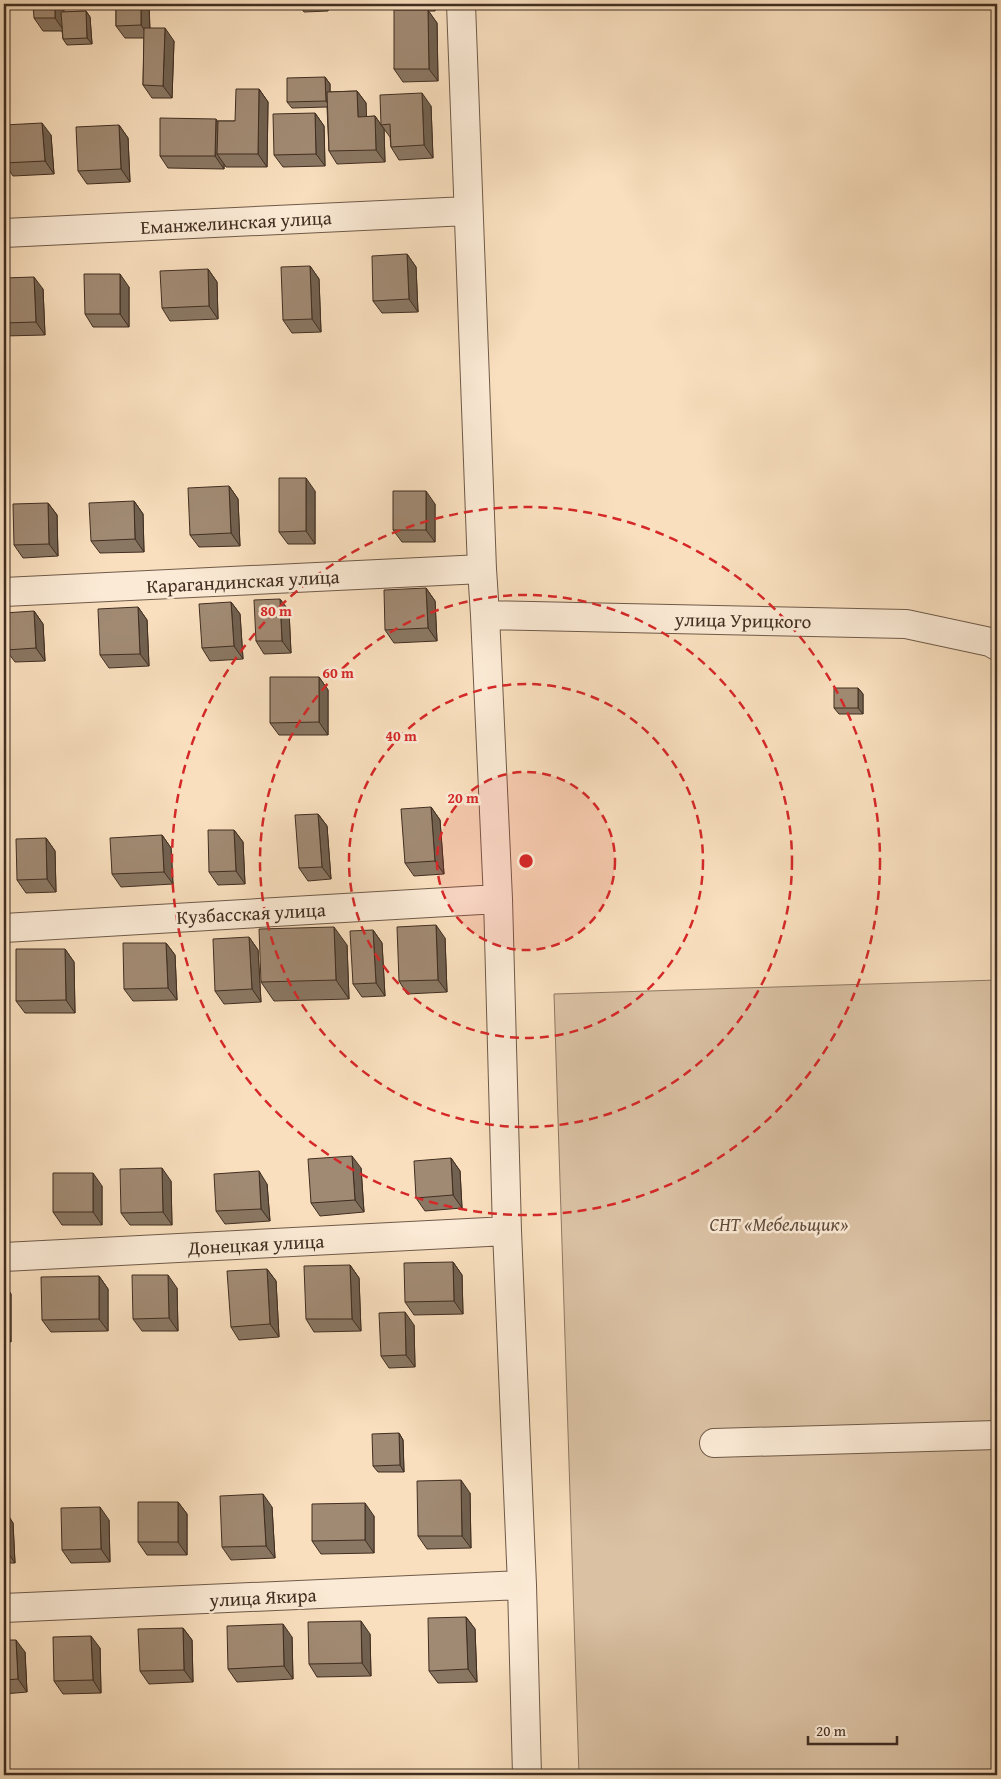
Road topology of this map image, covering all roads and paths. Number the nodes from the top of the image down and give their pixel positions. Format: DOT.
graph roads {
  1 [pos="461,4"];
  2 [pos="467,211"];
  3 [pos="4,233"];
  4 [pos="482,569"];
  5 [pos="4,592"];
  6 [pos="485,615"];
  7 [pos="997,646"];
  8 [pos="498,899"];
  9 [pos="4,928"];
  10 [pos="507,1231"];
  11 [pos="4,1257"];
  12 [pos="997,1435"];
  13 [pos="714,1443"];
  14 [pos="522,1585"];
  15 [pos="4,1608"];
  16 [pos="527,1775"];
  1 -- 2 [label="street"];
  2 -- 3 [label="street, Еманжелинская улица"];
  2 -- 4 [label="street"];
  4 -- 5 [label="street, Карагандинская улица"];
  4 -- 6 [label="street"];
  6 -- 7 [label="street, улица Урицкого"];
  6 -- 8 [label="street"];
  8 -- 9 [label="street, Кузбасская улица"];
  8 -- 10 [label="street"];
  10 -- 11 [label="street, Донецкая улица"];
  10 -- 14 [label="street"];
  12 -- 13 [label="street"];
  14 -- 15 [label="street, улица Якира"];
  14 -- 16 [label="street"];
}
